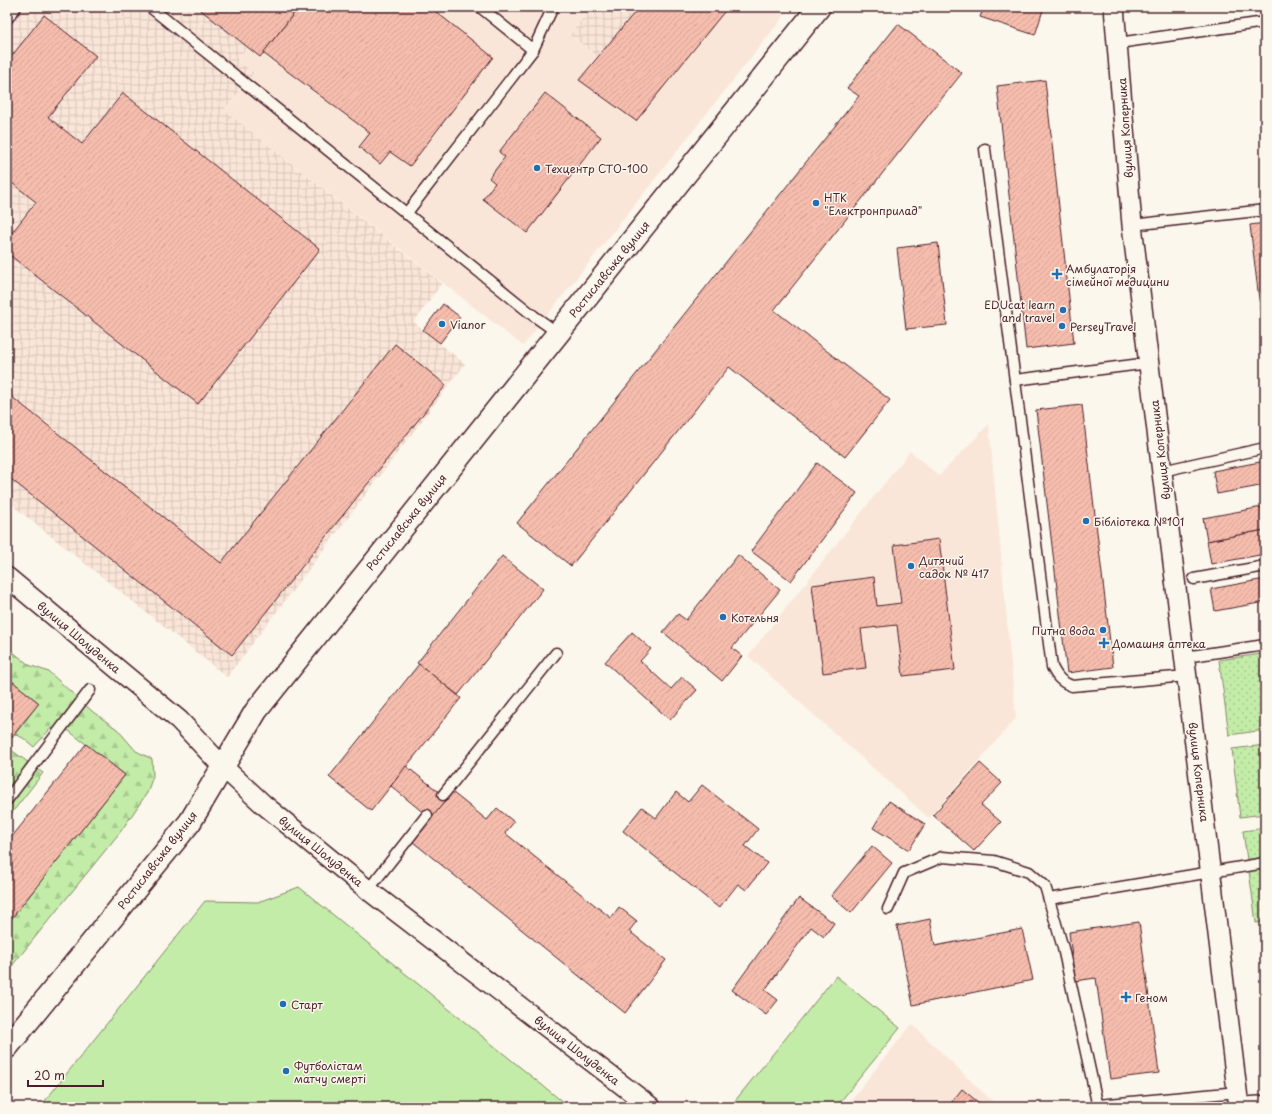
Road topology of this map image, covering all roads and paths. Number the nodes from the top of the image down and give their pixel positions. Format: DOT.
graph roads {
  1 [pos="16,7"];
  2 [pos="150,7"];
  3 [pos="480,7"];
  4 [pos="553,7"];
  5 [pos="819,7"];
  6 [pos="1114,7"];
  7 [pos="7,19"];
  8 [pos="1265,22"];
  9 [pos="1118,43"];
  10 [pos="533,50"];
  11 [pos="985,149"];
  12 [pos="1265,210"];
  13 [pos="406,214"];
  14 [pos="1132,225"];
  15 [pos="558,333"];
  16 [pos="1149,363"];
  17 [pos="1015,380"];
  18 [pos="1265,448"];
  19 [pos="1162,471"];
  20 [pos="1265,566"];
  21 [pos="7,577"];
  22 [pos="1194,579"];
  23 [pos="1265,645"];
  24 [pos="556,653"];
  25 [pos="1185,657"];
  26 [pos="1187,676"];
  27 [pos="90,690"];
  28 [pos="222,766"];
  29 [pos="443,795"];
  30 [pos="7,800"];
  31 [pos="427,815"];
  32 [pos="1265,863"];
  33 [pos="1211,872"];
  34 [pos="368,890"];
  35 [pos="1050,899"];
  36 [pos="888,909"];
  37 [pos="7,1047"];
  38 [pos="626,1088"];
  39 [pos="1239,1101"];
  40 [pos="1265,1101"];
  41 [pos="1098,1106"];
  42 [pos="629,1107"];
  43 [pos="651,1107"];
  1 -- 7 [label="lane"];
  2 -- 13 [label="lane"];
  3 -- 10 [label="lane"];
  4 -- 10 [label="lane"];
  5 -- 15 [label="street, Ростиславська вулиця"];
  6 -- 9 [label="street, вулиця Коперника"];
  8 -- 9 [label="lane"];
  9 -- 14 [label="street, вулиця Коперника"];
  10 -- 13 [label="lane"];
  11 -- 17 [label="lane"];
  12 -- 14 [label="lane"];
  13 -- 15 [label="lane"];
  14 -- 16 [label="street, вулиця Коперника"];
  15 -- 28 [label="street, Ростиславська вулиця"];
  16 -- 17 [label="lane"];
  16 -- 19 [label="street, вулиця Коперника"];
  17 -- 26 [label="lane"];
  18 -- 19 [label="lane"];
  19 -- 25 [label="street, вулиця Коперника"];
  20 -- 22 [label="lane"];
  21 -- 28 [label="street, вулиця Шолуденка"];
  23 -- 25 [label="lane"];
  24 -- 29 [label="lane"];
  25 -- 26 [label="street, вулиця Коперника"];
  26 -- 33 [label="street, вулиця Коперника"];
  27 -- 30 [label="lane"];
  28 -- 34 [label="street, вулиця Шолуденка"];
  28 -- 37 [label="street, Ростиславська вулиця"];
  31 -- 34 [label="lane"];
  32 -- 33 [label="lane"];
  33 -- 35 [label="lane"];
  33 -- 39 [label="street, вулиця Коперника"];
  34 -- 38 [label="street, вулиця Шолуденка"];
  35 -- 36 [label="lane"];
  35 -- 41 [label="lane"];
  38 -- 42 [label="street"];
  38 -- 43 [label="street, вулиця Шолуденка"];
  39 -- 40 [label="lane"];
  39 -- 41 [label="lane"];
}
